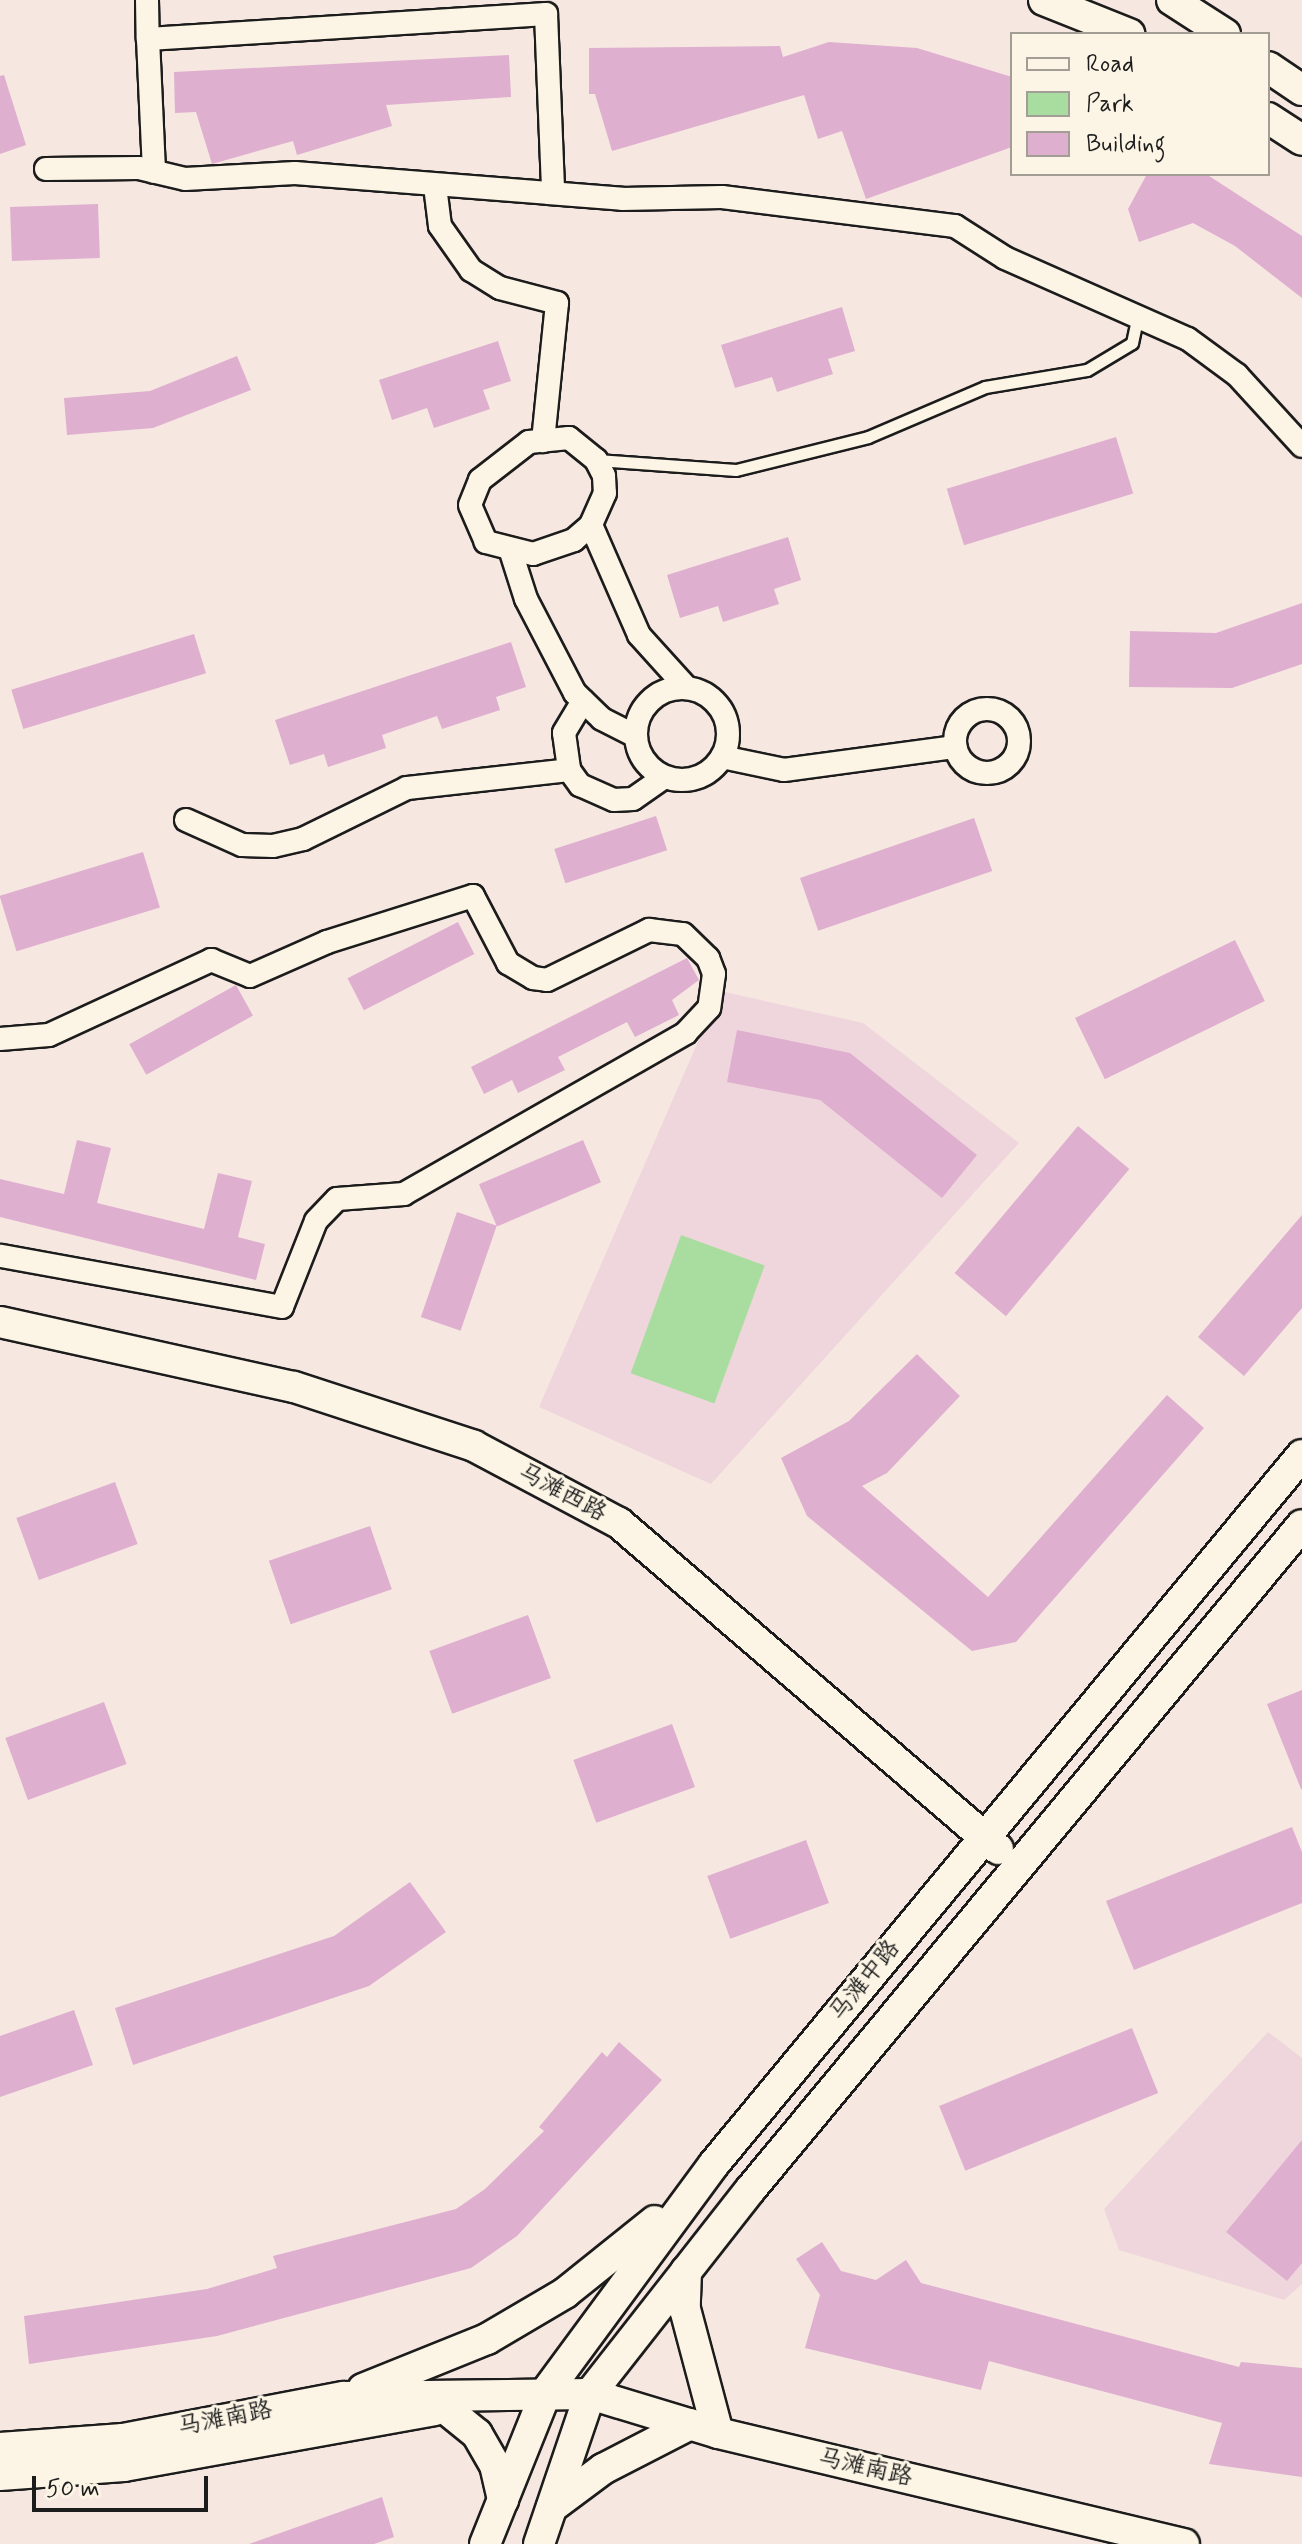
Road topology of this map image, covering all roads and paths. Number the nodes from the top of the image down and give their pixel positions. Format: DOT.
graph roads {
  1 [pos="147,0"];
  2 [pos="1045,0"];
  3 [pos="1172,0"];
  4 [pos="1206,17"];
  5 [pos="1124,32"];
  6 [pos="148,39"];
  7 [pos="1270,68"];
  8 [pos="1302,90"];
  9 [pos="1270,119"];
  10 [pos="1302,140"];
  11 [pos="46,169"];
  12 [pos="154,172"];
  13 [pos="435,186"];
  14 [pos="553,189"];
  15 [pos="1139,313"];
  16 [pos="543,441"];
  17 [pos="1302,446"];
  18 [pos="596,460"];
  19 [pos="591,525"];
  20 [pos="511,552"];
  21 [pos="686,687"];
  22 [pos="583,701"];
  23 [pos="635,736"];
  24 [pos="955,747"];
  25 [pos="722,757"];
  26 [pos="569,770"];
  27 [pos="664,777"];
  28 [pos="186,820"];
  29 [pos="0,1039"];
  30 [pos="0,1256"];
  31 [pos="0,1322"];
  32 [pos="1302,1455"];
  33 [pos="1302,1525"];
  34 [pos="983,1838"];
  35 [pos="1018,1863"];
  36 [pos="714,2164"];
  37 [pos="686,2271"];
  38 [pos="546,2392"];
  39 [pos="590,2394"];
  40 [pos="344,2397"];
  41 [pos="445,2408"];
  42 [pos="704,2428"];
  43 [pos="0,2448"];
  44 [pos="0,2475"];
  45 [pos="503,2500"];
  46 [pos="552,2507"];
  47 [pos="485,2544"];
  48 [pos="539,2544"];
  49 [pos="1184,2544"];
  1 -- 6 [label="street"];
  2 -- 5 [label="main road"];
  3 -- 4 [label="main road"];
  6 -- 12 [label="street"];
  6 -- 14 [label="street"];
  7 -- 8 [label="main road"];
  9 -- 10 [label="main road"];
  11 -- 12 [label="street"];
  12 -- 13 [label="street"];
  13 -- 14 [label="street"];
  13 -- 16 [label="street"];
  14 -- 15 [label="street"];
  15 -- 17 [label="street"];
  15 -- 18 [label="lane"];
  16 -- 18 [label="street"];
  16 -- 20 [label="street"];
  18 -- 19 [label="street"];
  19 -- 20 [label="street"];
  19 -- 21 [label="street"];
  20 -- 22 [label="street"];
  21 -- 23 [label="street"];
  21 -- 25 [label="street"];
  22 -- 23 [label="street"];
  22 -- 26 [label="street"];
  23 -- 27 [label="street"];
  24 -- 25 [label="street"];
  25 -- 27 [label="street"];
  26 -- 27 [label="street"];
  26 -- 28 [label="street"];
  29 -- 30 [label="street"];
  31 -- 34 [label="main road, 马滩西路"];
  32 -- 34 [label="main road, 马滩中路"];
  33 -- 35 [label="main road, 马滩中路"];
  34 -- 35 [label="main road, 马滩西路"];
  34 -- 36 [label="main road, 马滩中路"];
  35 -- 37 [label="main road, 马滩中路"];
  36 -- 38 [label="main road, 马滩中路"];
  36 -- 40 [label="main road"];
  37 -- 39 [label="main road, 马滩中路"];
  37 -- 42 [label="main road"];
  38 -- 39 [label="main road, 马滩南路"];
  38 -- 40 [label="main road, 马滩南路"];
  38 -- 41 [label="main road, 马滩南路"];
  38 -- 45 [label="main road, 马滩中路"];
  39 -- 42 [label="main road, 马滩南路"];
  39 -- 46 [label="main road, 马滩中路"];
  40 -- 43 [label="main road, 马滩南路"];
  41 -- 44 [label="main road, 马滩南路"];
  41 -- 45 [label="main road"];
  42 -- 46 [label="main road"];
  42 -- 49 [label="main road, 马滩南路"];
  45 -- 47 [label="main road, 马滩中路"];
  46 -- 48 [label="main road, 马滩中路"];
}
